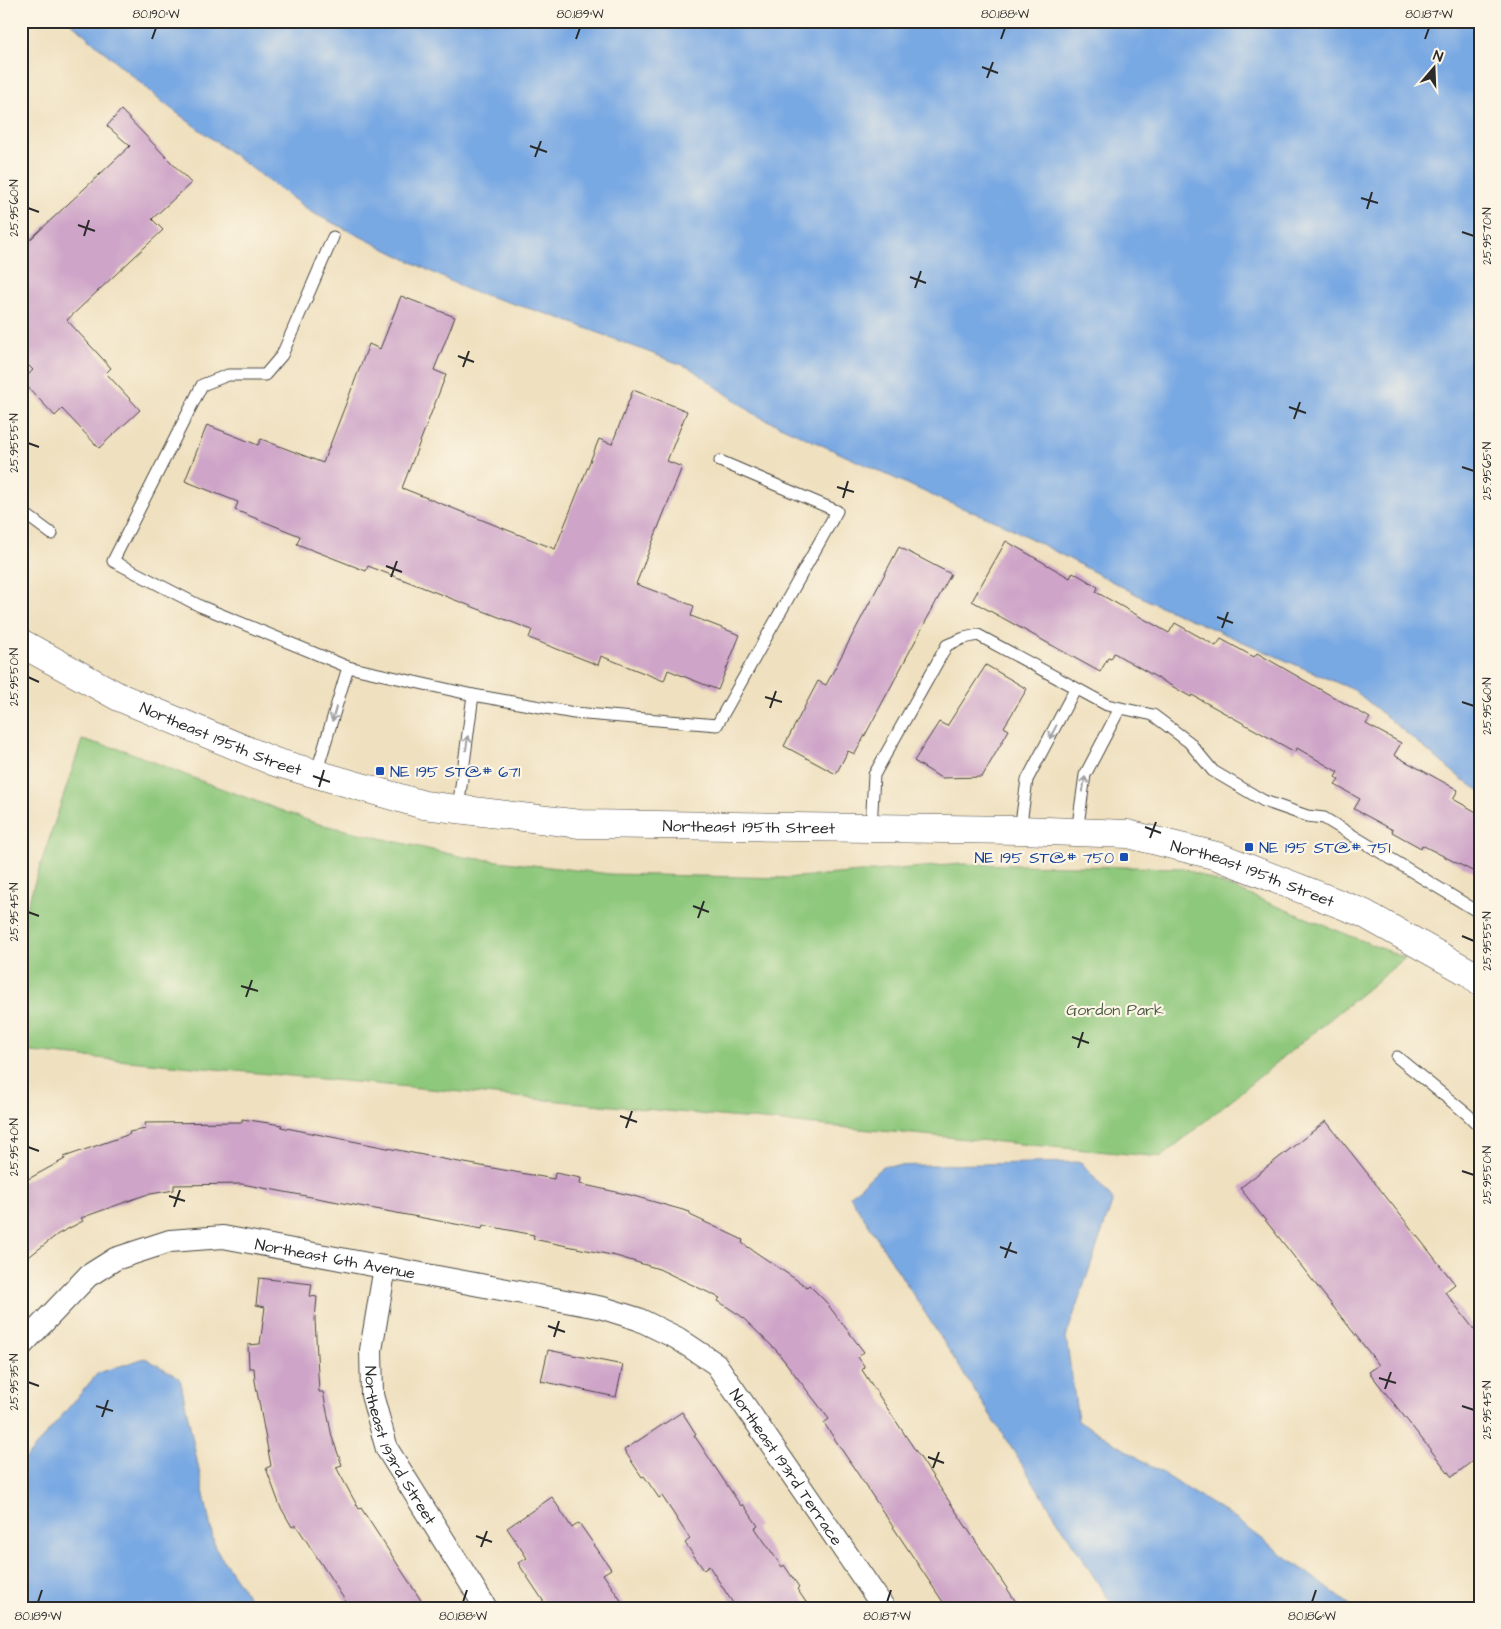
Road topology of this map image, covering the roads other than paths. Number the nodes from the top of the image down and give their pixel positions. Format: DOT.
graph roads {
  1 [pos="333,237"];
  2 [pos="720,462"];
  3 [pos="21,511"];
  4 [pos="52,534"];
  5 [pos="21,643"];
  6 [pos="348,667"];
  7 [pos="1075,689"];
  8 [pos="473,695"];
  9 [pos="1120,708"];
  10 [pos="316,774"];
  11 [pos="458,809"];
  12 [pos="871,828"];
  13 [pos="1020,830"];
  14 [pos="1076,832"];
  15 [pos="1480,913"];
  16 [pos="1480,982"];
  17 [pos="1397,1057"];
  18 [pos="1480,1127"];
  19 [pos="385,1267"];
  20 [pos="677,1338"];
  21 [pos="21,1346"];
  22 [pos="486,1608"];
  23 [pos="884,1608"];
  1 -- 6 [label="lane"];
  2 -- 8 [label="lane"];
  3 -- 4 [label="lane"];
  5 -- 10 [label="street, Northeast 195th Street"];
  6 -- 8 [label="lane"];
  6 -- 10 [label="lane, one-way"];
  7 -- 9 [label="lane"];
  7 -- 12 [label="lane"];
  7 -- 13 [label="lane, one-way"];
  11 -- 8 [label="lane, one-way"];
  14 -- 9 [label="lane, one-way"];
  9 -- 15 [label="lane"];
  10 -- 11 [label="street, Northeast 195th Street"];
  11 -- 12 [label="street, Northeast 195th Street"];
  12 -- 13 [label="street, Northeast 195th Street"];
  13 -- 14 [label="street, Northeast 195th Street"];
  14 -- 16 [label="street, Northeast 195th Street"];
  17 -- 18 [label="lane"];
  19 -- 20 [label="street, Northeast 6th Avenue"];
  19 -- 21 [label="street, Northeast 6th Avenue"];
  19 -- 22 [label="street, Northeast 193rd Street"];
  20 -- 23 [label="street, Northeast 193rd Terrace"];
}
